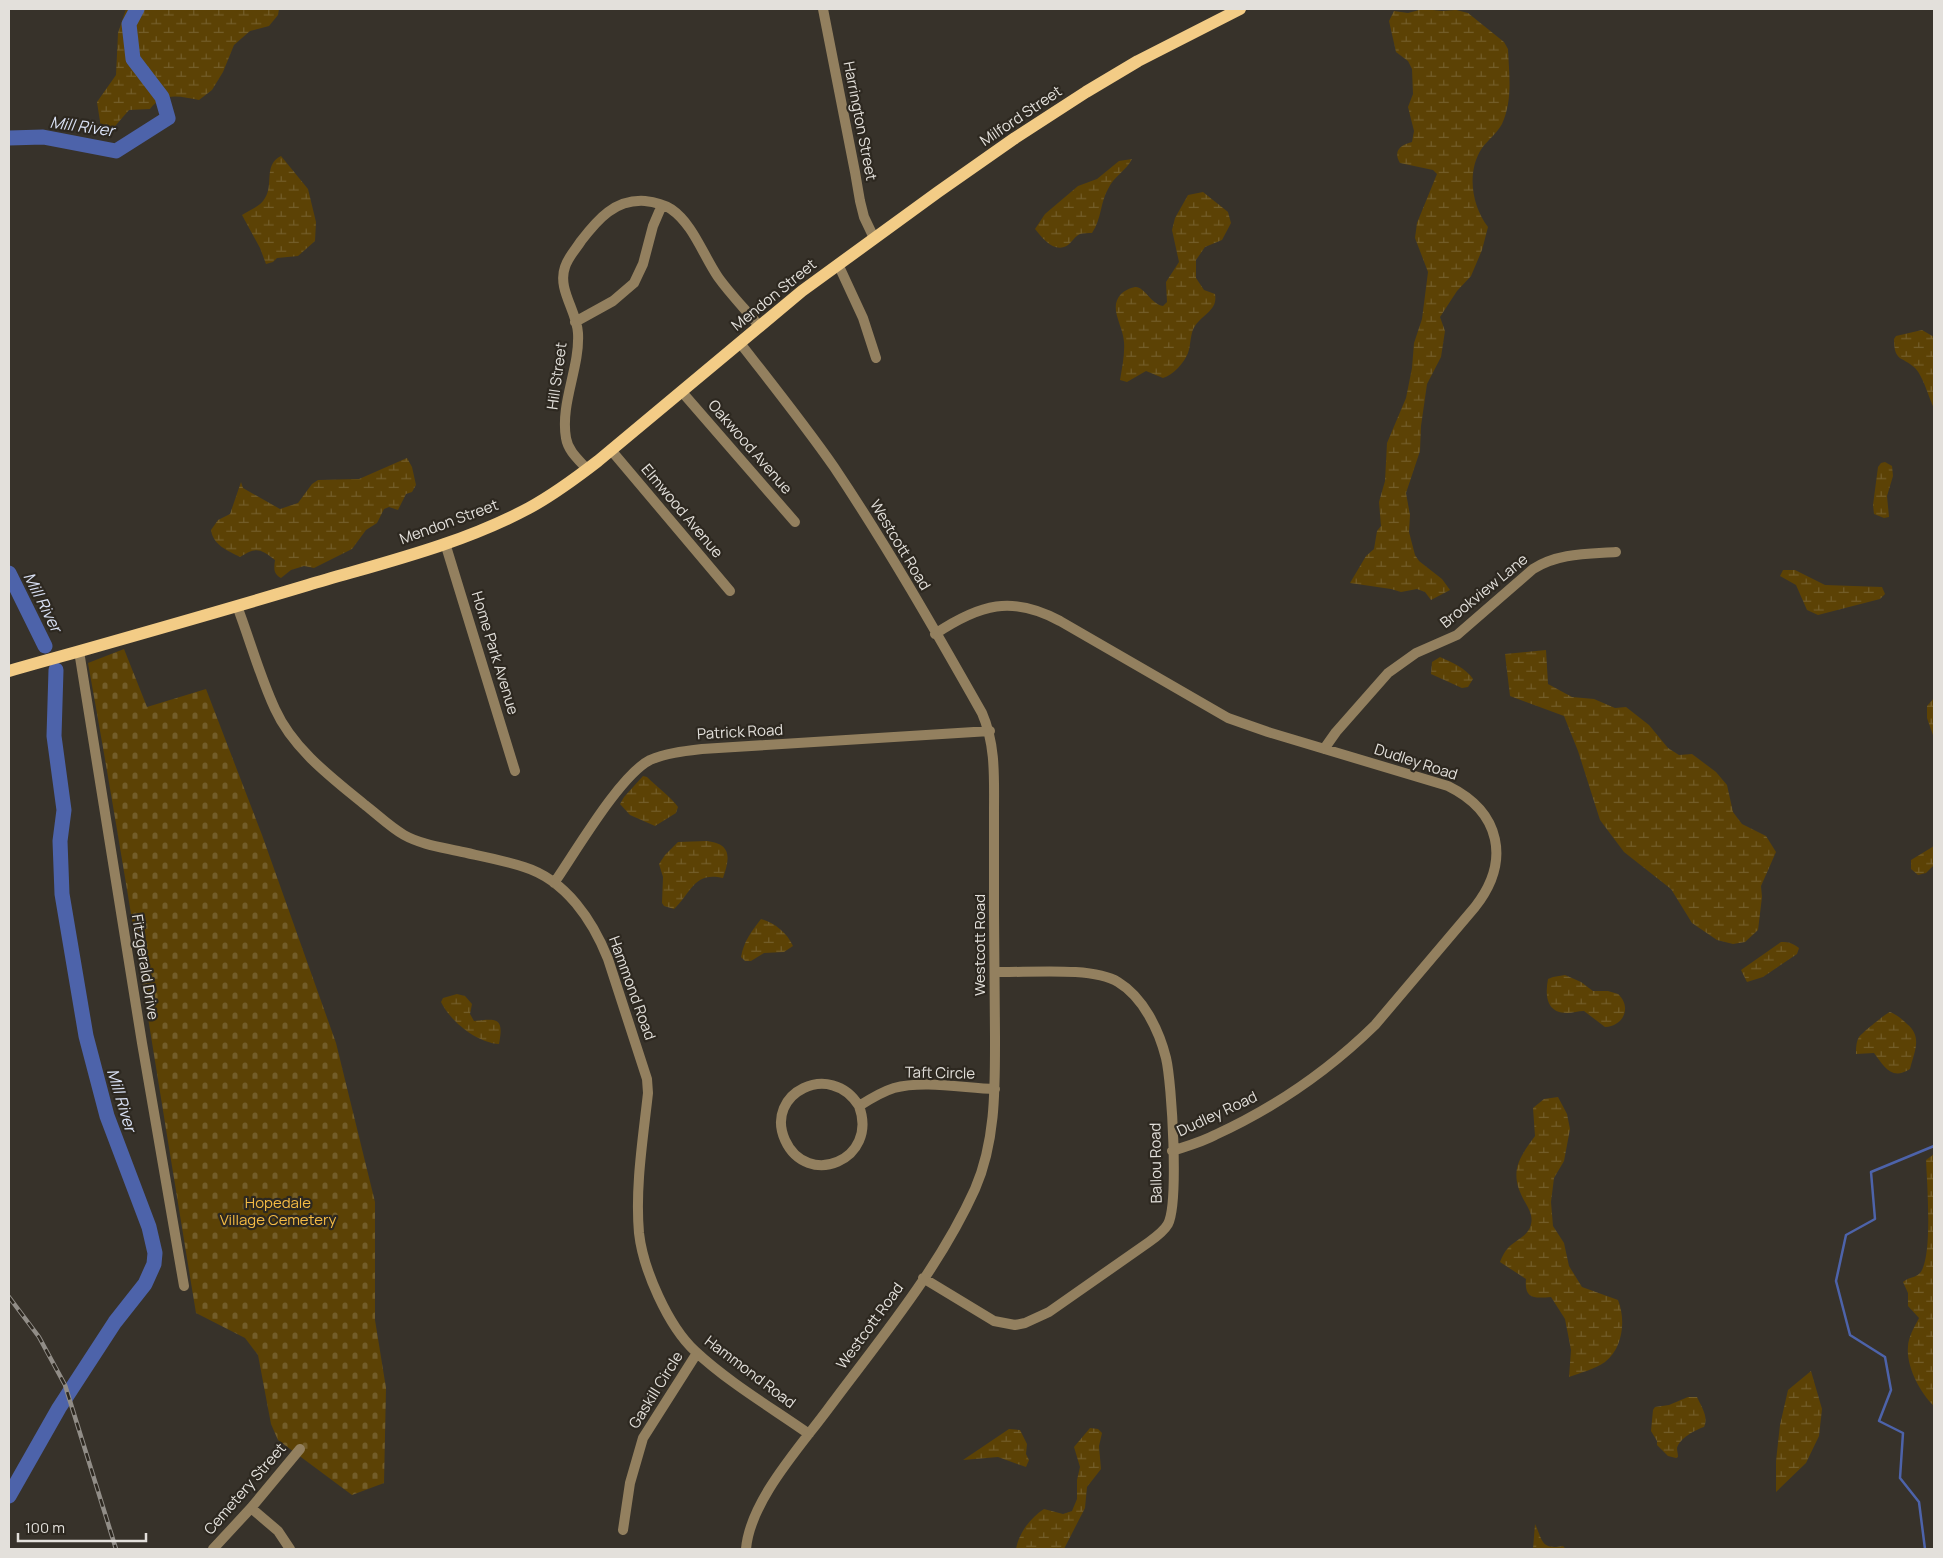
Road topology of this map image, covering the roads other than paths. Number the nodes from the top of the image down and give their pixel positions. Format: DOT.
graph roads {
  1 [pos="823,9"];
  2 [pos="1240,9"];
  3 [pos="662,205"];
  4 [pos="874,238"];
  5 [pos="835,266"];
  6 [pos="575,322"];
  7 [pos="760,327"];
  8 [pos="740,344"];
  9 [pos="876,358"];
  10 [pos="682,392"];
  11 [pos="611,450"];
  12 [pos="587,469"];
  13 [pos="796,522"];
  14 [pos="445,543"];
  15 [pos="1616,552"];
  16 [pos="730,591"];
  17 [pos="237,606"];
  18 [pos="936,634"];
  19 [pos="79,651"];
  20 [pos="9,671"];
  21 [pos="990,731"];
  22 [pos="1324,749"];
  23 [pos="515,771"];
  24 [pos="554,883"];
  25 [pos="995,972"];
  26 [pos="995,1089"];
  27 [pos="859,1106"];
  28 [pos="1172,1151"];
  29 [pos="923,1278"];
  30 [pos="184,1286"];
  31 [pos="697,1353"];
  32 [pos="809,1434"];
  33 [pos="300,1449"];
  34 [pos="251,1508"];
  35 [pos="623,1530"];
  36 [pos="213,1549"];
  37 [pos="290,1549"];
  38 [pos="746,1549"];
  1 -- 4 [label="street, Harrington Street"];
  2 -- 4 [label="main road, Milford Street"];
  3 -- 6 [label="street"];
  3 -- 6 [label="street, Hill Street"];
  3 -- 7 [label="street, Hill Street"];
  4 -- 5 [label="main road, Milford Street"];
  5 -- 7 [label="main road, Mendon Street"];
  5 -- 9 [label="street"];
  6 -- 12 [label="street, Hill Street"];
  7 -- 8 [label="main road, Mendon Street"];
  8 -- 10 [label="main road, Mendon Street"];
  8 -- 18 [label="street, Westcott Road"];
  10 -- 11 [label="main road, Mendon Street"];
  10 -- 13 [label="street, Oakwood Avenue"];
  11 -- 12 [label="main road, Mendon Street"];
  11 -- 16 [label="street, Elmwood Avenue"];
  12 -- 14 [label="main road, Mendon Street"];
  14 -- 17 [label="main road, Mendon Street"];
  14 -- 23 [label="street, Home Park Avenue"];
  15 -- 22 [label="street, Brookview Lane"];
  17 -- 19 [label="main road, Mendon Street"];
  17 -- 24 [label="street, Hammond Road"];
  18 -- 21 [label="street, Westcott Road"];
  18 -- 22 [label="street, Dudley Road"];
  19 -- 20 [label="main road, Mendon Street"];
  19 -- 30 [label="street, Fitzgerald Drive"];
  21 -- 24 [label="street, Patrick Road"];
  21 -- 25 [label="street, Westcott Road"];
  22 -- 28 [label="street, Dudley Road"];
  24 -- 31 [label="street, Hammond Road"];
  25 -- 26 [label="street, Westcott Road"];
  25 -- 28 [label="street, Ballou Road"];
  26 -- 27 [label="street, Taft Circle"];
  26 -- 29 [label="street, Westcott Road"];
  27 -- 27 [label="street"];
  28 -- 29 [label="street, Ballou Road"];
  29 -- 32 [label="street, Westcott Road"];
  31 -- 32 [label="street, Hammond Road"];
  31 -- 35 [label="street, Gaskill Circle"];
  32 -- 38 [label="street, Westcott Road"];
  33 -- 34 [label="street, Cemetery Street"];
  34 -- 36 [label="street, Cemetery Street"];
  34 -- 37 [label="street"];
}
